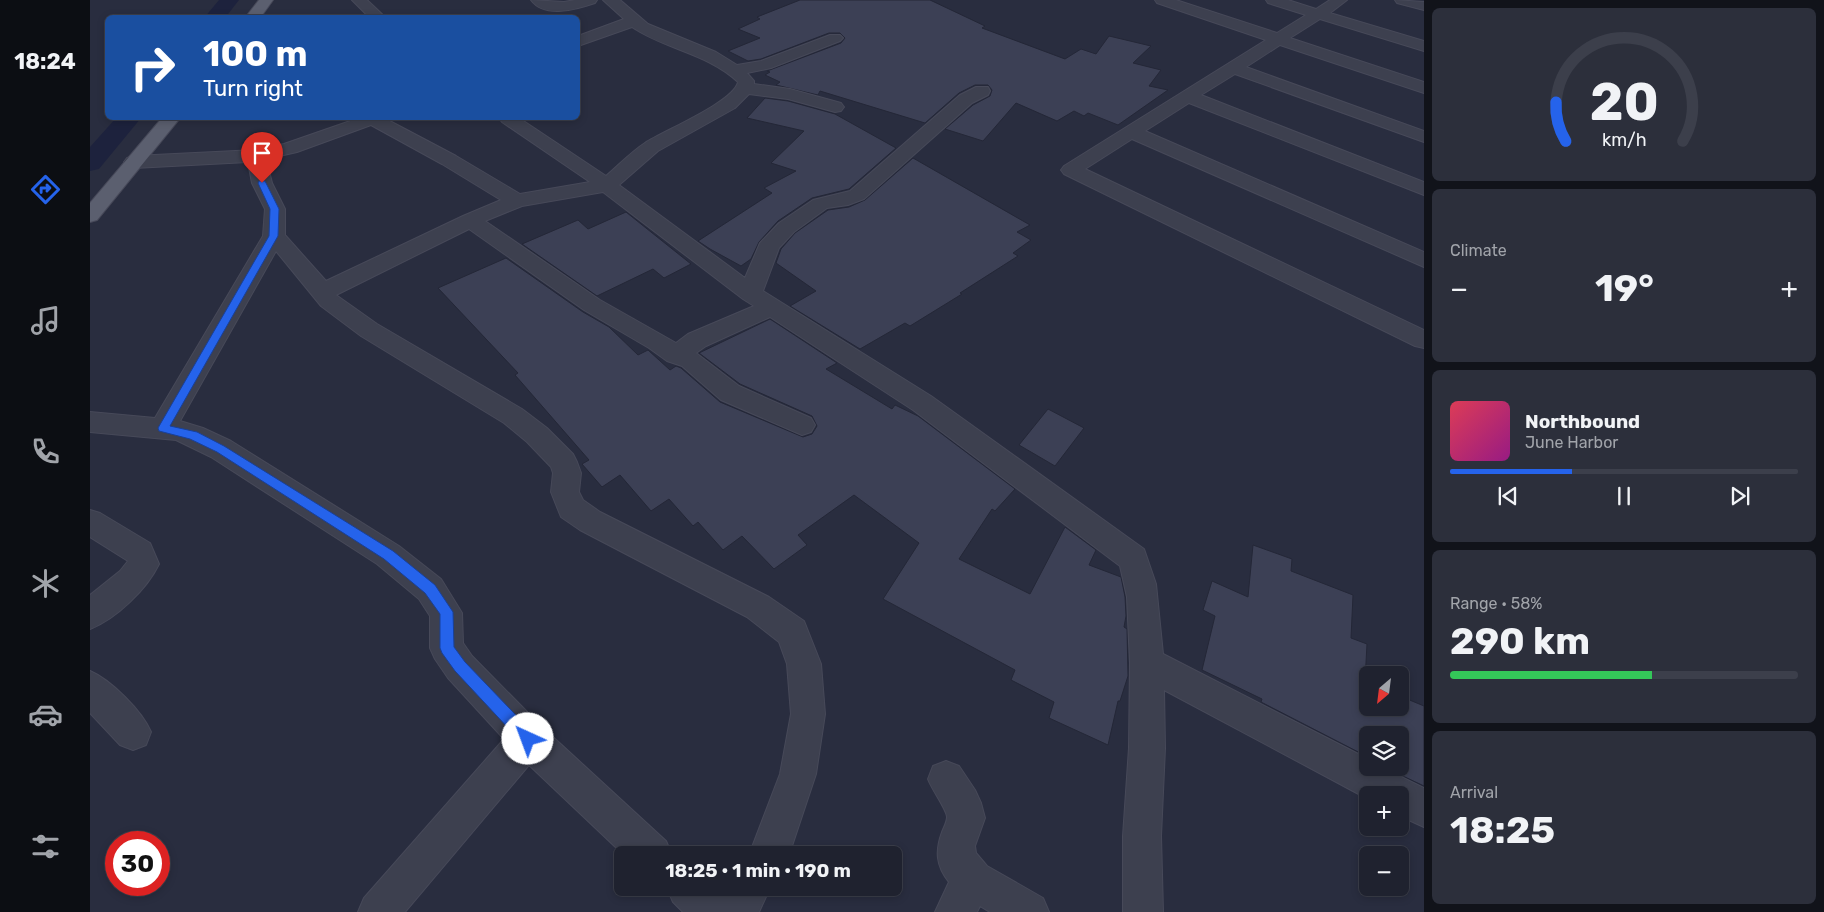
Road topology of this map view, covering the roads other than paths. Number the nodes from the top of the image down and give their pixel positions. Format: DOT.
graph roads {
  1 [pos="266,0"];
  2 [pos="359,0"];
  3 [pos="538,0"];
  4 [pos="590,0"];
  5 [pos="610,0"];
  6 [pos="1162,0"];
  7 [pos="1274,0"];
  8 [pos="1340,0"];
  9 [pos="1402,0"];
  10 [pos="1424,6"];
  11 [pos="1319,14"];
  12 [pos="254,15"];
  13 [pos="376,15"];
  14 [pos="634,21"];
  15 [pos="835,38"];
  16 [pos="1279,39"];
  17 [pos="580,40"];
  18 [pos="1424,46"];
  19 [pos="1234,68"];
  20 [pos="735,70"];
  21 [pos="745,88"];
  22 [pos="1424,88"];
  23 [pos="982,90"];
  24 [pos="1188,96"];
  25 [pos="835,107"];
  26 [pos="168,120"];
  27 [pos="367,120"];
  28 [pos="377,120"];
  29 [pos="511,120"];
  30 [pos="1131,132"];
  31 [pos="1424,137"];
  32 [pos="256,156"];
  33 [pos="134,162"];
  34 [pos="607,185"];
  35 [pos="1424,189"];
  36 [pos="517,201"];
  37 [pos="90,216"];
  38 [pos="470,220"];
  39 [pos="274,236"];
  40 [pos="1424,260"];
  41 [pos="323,292"];
  42 [pos="762,301"];
  43 [pos="1424,340"];
  44 [pos="676,355"];
  45 [pos="90,422"];
  46 [pos="802,425"];
  47 [pos="163,428"];
  48 [pos="90,522"];
  49 [pos="90,614"];
  50 [pos="1147,663"];
  51 [pos="90,688"];
  52 [pos="132,732"];
  53 [pos="528,739"];
  54 [pos="946,779"];
  55 [pos="1380,786"];
  56 [pos="1409,801"];
  57 [pos="1424,808"];
  58 [pos="642,846"];
  59 [pos="772,846"];
  60 [pos="696,896"];
  61 [pos="745,896"];
  62 [pos="964,896"];
  63 [pos="378,912"];
  64 [pos="713,912"];
  65 [pos="736,912"];
  66 [pos="1029,912"];
  67 [pos="1143,912"];
  1 -- 12 [label="main road"];
  2 -- 13 [label="street"];
  3 -- 4 [label="street"];
  5 -- 14 [label="street"];
  6 -- 16 [label="street"];
  7 -- 11 [label="street"];
  8 -- 11 [label="street"];
  9 -- 10 [label="street"];
  11 -- 16 [label="street"];
  11 -- 18 [label="street"];
  14 -- 17 [label="street"];
  14 -- 20 [label="street"];
  15 -- 20 [label="street"];
  16 -- 19 [label="street"];
  16 -- 22 [label="street"];
  19 -- 24 [label="street"];
  19 -- 31 [label="street"];
  20 -- 21 [label="street"];
  21 -- 25 [label="street"];
  21 -- 34 [label="street"];
  23 -- 42 [label="street"];
  24 -- 30 [label="street"];
  24 -- 35 [label="street"];
  26 -- 33 [label="main road"];
  27 -- 32 [label="street"];
  28 -- 36 [label="street"];
  29 -- 34 [label="street"];
  30 -- 40 [label="street"];
  30 -- 43 [label="street"];
  32 -- 33 [label="street"];
  32 -- 39 [label="street"];
  33 -- 37 [label="main road"];
  34 -- 36 [label="street"];
  34 -- 42 [label="street"];
  36 -- 38 [label="street"];
  38 -- 41 [label="street"];
  38 -- 44 [label="street"];
  39 -- 41 [label="street"];
  39 -- 47 [label="street"];
  41 -- 59 [label="street"];
  42 -- 44 [label="street"];
  42 -- 50 [label="street"];
  44 -- 46 [label="street"];
  45 -- 47 [label="street"];
  47 -- 53 [label="street"];
  48 -- 49 [label="street"];
  50 -- 55 [label="street"];
  50 -- 67 [label="street"];
  51 -- 52 [label="street"];
  53 -- 58 [label="street"];
  53 -- 63 [label="street"];
  54 -- 62 [label="street"];
  56 -- 57 [label="street"];
  60 -- 64 [label="street"];
  61 -- 65 [label="street"];
  62 -- 66 [label="street"];
}
